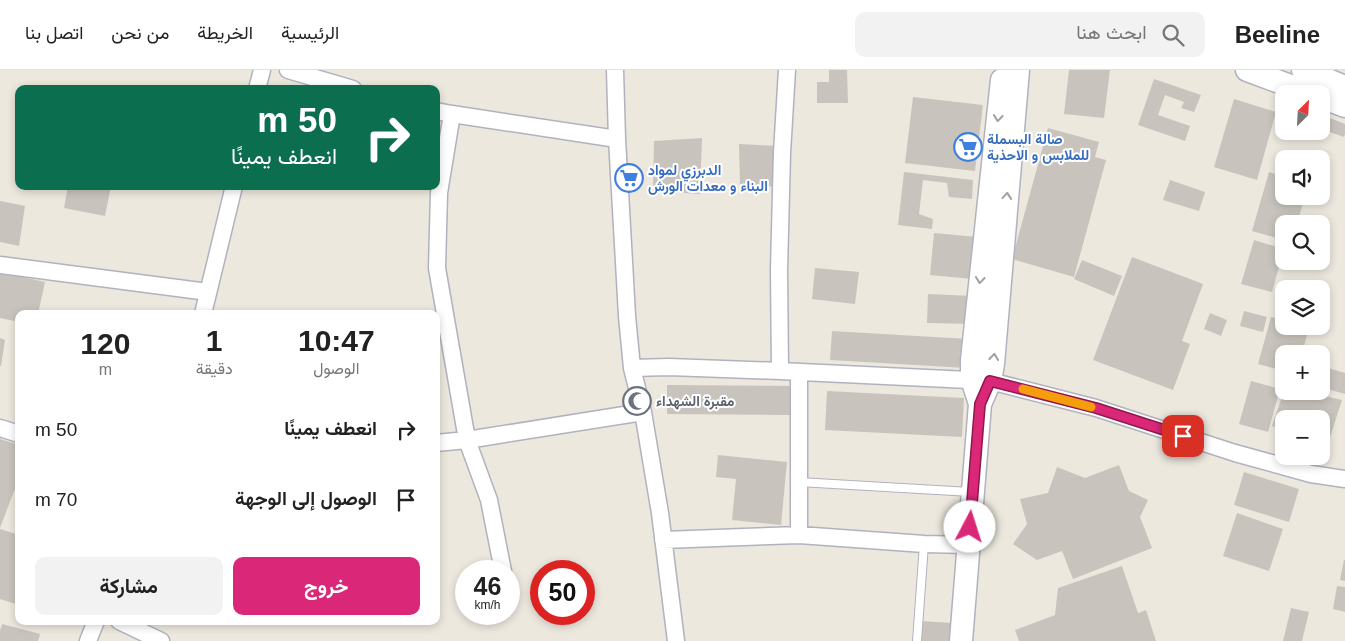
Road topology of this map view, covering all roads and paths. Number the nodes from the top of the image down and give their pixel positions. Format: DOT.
graph roads {
  1 [pos="262,70"];
  2 [pos="288,70"];
  3 [pos="615,70"];
  4 [pos="787,70"];
  5 [pos="1003,70"];
  6 [pos="1018,70"];
  7 [pos="1247,70"];
  8 [pos="1303,70"];
  9 [pos="258,85"];
  10 [pos="339,85"];
  11 [pos="1288,85"];
  12 [pos="1345,86"];
  13 [pos="1330,100"];
  14 [pos="1345,106"];
  15 [pos="444,112"];
  16 [pos="617,139"];
  17 [pos="233,190"];
  18 [pos="0,265"];
  19 [pos="208,292"];
  20 [pos="204,310"];
  21 [pos="632,368"];
  22 [pos="780,371"];
  23 [pos="799,372"];
  24 [pos="981,380"];
  25 [pos="643,412"];
  26 [pos="0,428"];
  27 [pos="15,433"];
  28 [pos="466,440"];
  29 [pos="440,443"];
  30 [pos="1345,480"];
  31 [pos="799,482"];
  32 [pos="973,492"];
  33 [pos="799,535"];
  34 [pos="663,540"];
  35 [pos="924,544"];
  36 [pos="969,545"];
  37 [pos="501,560"];
  38 [pos="94,625"];
  39 [pos="127,625"];
  40 [pos="88,641"];
  41 [pos="161,641"];
  42 [pos="676,641"];
  43 [pos="917,641"];
  44 [pos="961,641"];
  1 -- 9 [label="street"];
  2 -- 10 [label="street"];
  3 -- 16 [label="street"];
  4 -- 22 [label="street"];
  5 -- 24 [label="main road, one-way"];
  24 -- 6 [label="main road, one-way"];
  7 -- 11 [label="main road"];
  8 -- 12 [label="main road"];
  13 -- 14 [label="main road"];
  15 -- 16 [label="street"];
  15 -- 28 [label="street"];
  16 -- 21 [label="street"];
  17 -- 19 [label="street"];
  18 -- 19 [label="street"];
  19 -- 20 [label="street"];
  21 -- 22 [label="street"];
  21 -- 25 [label="street"];
  22 -- 23 [label="street"];
  23 -- 24 [label="street"];
  23 -- 31 [label="street"];
  24 -- 30 [label="street"];
  24 -- 32 [label="main road"];
  25 -- 28 [label="street"];
  25 -- 34 [label="street"];
  26 -- 27 [label="street"];
  28 -- 29 [label="street"];
  28 -- 37 [label="street"];
  31 -- 32 [label="lane"];
  31 -- 33 [label="street"];
  32 -- 36 [label="main road"];
  33 -- 34 [label="street"];
  33 -- 35 [label="street"];
  34 -- 42 [label="street"];
  35 -- 36 [label="street"];
  35 -- 43 [label="lane"];
  36 -- 44 [label="main road"];
  38 -- 40 [label="street"];
  39 -- 41 [label="street"];
}
